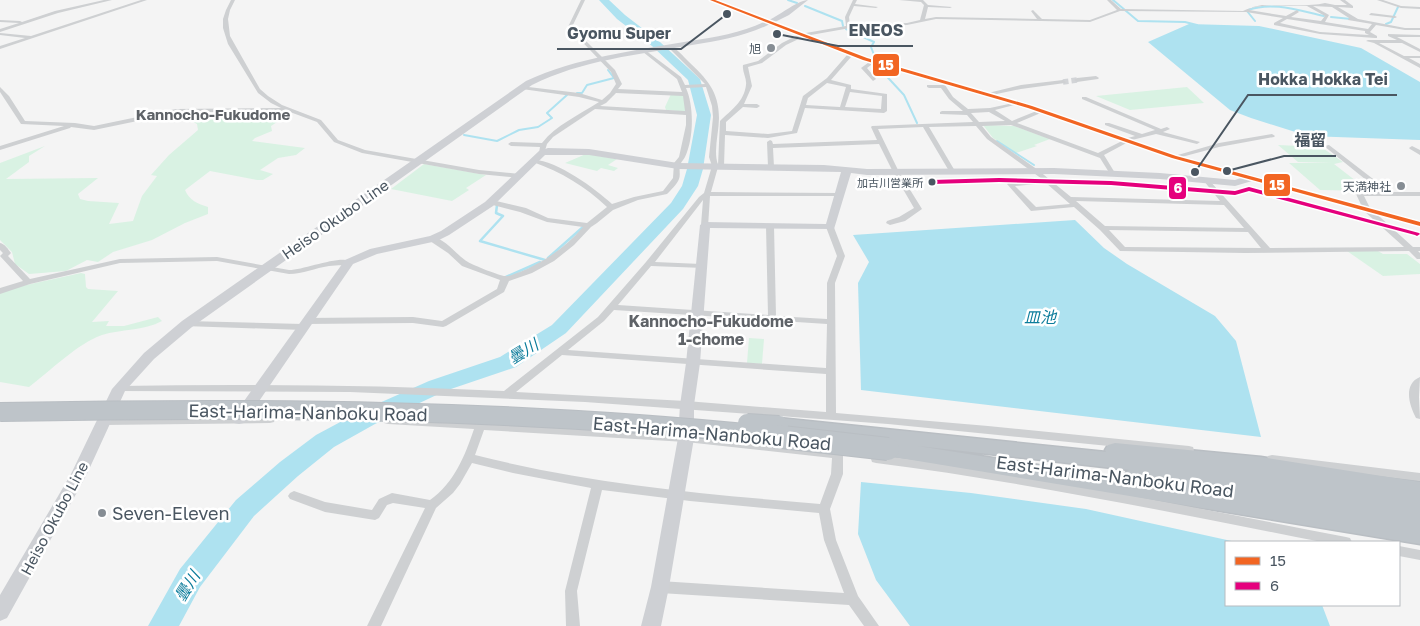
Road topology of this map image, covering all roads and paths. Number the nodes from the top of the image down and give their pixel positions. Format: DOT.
graph roads {
  1 [pos="110,0"];
  2 [pos="127,0"];
  3 [pos="145,0"];
  4 [pos="233,0"];
  5 [pos="583,0"];
  6 [pos="712,0"];
  7 [pos="805,0"];
  8 [pos="901,0"];
  9 [pos="1109,0"];
  10 [pos="1256,0"];
  11 [pos="1270,0"];
  12 [pos="1294,0"];
  13 [pos="1318,0"];
  14 [pos="1342,0"];
  15 [pos="1379,0"];
  16 [pos="921,1"];
  17 [pos="138,2"];
  18 [pos="854,2"];
  19 [pos="1387,2"];
  20 [pos="1275,3"];
  21 [pos="1300,3"];
  22 [pos="1262,4"];
  23 [pos="1307,4"];
  24 [pos="1373,4"];
  25 [pos="1395,5"];
  26 [pos="1403,5"];
  27 [pos="926,6"];
  28 [pos="950,6"];
  29 [pos="1331,6"];
  30 [pos="876,7"];
  31 [pos="1420,8"];
  32 [pos="1033,10"];
  33 [pos="1120,10"];
  34 [pos="1246,10"];
  35 [pos="1019,12"];
  36 [pos="1297,13"];
  37 [pos="1382,13"];
  38 [pos="1371,14"];
  39 [pos="1395,16"];
  40 [pos="1288,17"];
  41 [pos="0,20"];
  42 [pos="1025,20"];
  43 [pos="1041,20"];
  44 [pos="922,21"];
  45 [pos="26,22"];
  46 [pos="770,22"];
  47 [pos="1375,24"];
  48 [pos="1390,25"];
  49 [pos="848,27"];
  50 [pos="1322,28"];
  51 [pos="1405,29"];
  52 [pos="1368,30"];
  53 [pos="1420,30"];
  54 [pos="0,32"];
  55 [pos="803,35"];
  56 [pos="1419,36"];
  57 [pos="34,37"];
  58 [pos="1342,40"];
  59 [pos="1373,41"];
  60 [pos="1402,42"];
  61 [pos="670,47"];
  62 [pos="0,48"];
  63 [pos="646,51"];
  64 [pos="1420,51"];
  65 [pos="853,55"];
  66 [pos="1402,57"];
  67 [pos="1420,57"];
  68 [pos="599,58"];
  69 [pos="872,62"];
  70 [pos="1420,66"];
  71 [pos="1096,78"];
  72 [pos="873,79"];
  73 [pos="1077,80"];
  74 [pos="826,81"];
  75 [pos="1063,82"];
  76 [pos="708,84"];
  77 [pos="929,86"];
  78 [pos="522,87"];
  79 [pos="682,87"];
  80 [pos="0,89"];
  81 [pos="848,90"];
  82 [pos="615,91"];
  83 [pos="686,94"];
  84 [pos="987,94"];
  85 [pos="1084,98"];
  86 [pos="604,102"];
  87 [pos="1104,102"];
  88 [pos="1016,103"];
  89 [pos="1096,104"];
  90 [pos="741,105"];
  91 [pos="757,106"];
  92 [pos="802,106"];
  93 [pos="597,108"];
  94 [pos="842,108"];
  95 [pos="291,110"];
  96 [pos="990,110"];
  97 [pos="1041,111"];
  98 [pos="967,112"];
  99 [pos="689,113"];
  100 [pos="942,113"];
  101 [pos="1012,123"];
  102 [pos="76,124"];
  103 [pos="976,124"];
  104 [pos="1107,124"];
  105 [pos="925,125"];
  106 [pos="1162,130"];
  107 [pos="722,133"];
  108 [pos="768,136"];
  109 [pos="1143,136"];
  110 [pos="1272,136"];
  111 [pos="1126,141"];
  112 [pos="880,142"];
  113 [pos="1198,142"];
  114 [pos="511,144"];
  115 [pos="770,146"];
  116 [pos="1327,146"];
  117 [pos="0,148"];
  118 [pos="1412,148"];
  119 [pos="543,149"];
  120 [pos="1420,153"];
  121 [pos="1098,156"];
  122 [pos="1174,157"];
  123 [pos="418,161"];
  124 [pos="535,161"];
  125 [pos="678,166"];
  126 [pos="718,166"];
  127 [pos="771,167"];
  128 [pos="847,170"];
  129 [pos="952,171"];
  130 [pos="1036,171"];
  131 [pos="896,172"];
  132 [pos="1112,173"];
  133 [pos="520,176"];
  134 [pos="1249,179"];
  135 [pos="1047,181"];
  136 [pos="1208,181"];
  137 [pos="1387,193"];
  138 [pos="707,194"];
  139 [pos="1420,194"];
  140 [pos="839,195"];
  141 [pos="1069,199"];
  142 [pos="492,202"];
  143 [pos="1225,203"];
  144 [pos="1077,205"];
  145 [pos="611,207"];
  146 [pos="1367,209"];
  147 [pos="890,223"];
  148 [pos="1420,224"];
  149 [pos="588,225"];
  150 [pos="705,226"];
  151 [pos="770,226"];
  152 [pos="830,227"];
  153 [pos="1103,228"];
  154 [pos="1248,230"];
  155 [pos="433,239"];
  156 [pos="0,245"];
  157 [pos="1416,249"];
  158 [pos="1267,250"];
  159 [pos="2,256"];
  160 [pos="1420,257"];
  161 [pos="349,262"];
  162 [pos="649,264"];
  163 [pos="700,266"];
  164 [pos="266,267"];
  165 [pos="505,279"];
  166 [pos="28,282"];
  167 [pos="0,291"];
  168 [pos="612,307"];
  169 [pos="698,313"];
  170 [pos="772,317"];
  171 [pos="832,322"];
  172 [pos="187,324"];
  173 [pos="305,324"];
  174 [pos="558,352"];
  175 [pos="693,363"];
  176 [pos="830,371"];
  177 [pos="1420,380"];
  178 [pos="261,388"];
  179 [pos="119,389"];
  180 [pos="507,394"];
  181 [pos="0,403"];
  182 [pos="687,405"];
  183 [pos="0,412"];
  184 [pos="1420,415"];
  185 [pos="831,417"];
  186 [pos="239,419"];
  187 [pos="103,420"];
  188 [pos="779,425"];
  189 [pos="480,426"];
  190 [pos="686,438"];
  191 [pos="888,449"];
  192 [pos="838,454"];
  193 [pos="470,458"];
  194 [pos="1420,477"];
  195 [pos="598,484"];
  196 [pos="1420,490"];
  197 [pos="294,496"];
  198 [pos="674,496"];
  199 [pos="432,505"];
  200 [pos="1420,505"];
  201 [pos="824,509"];
  202 [pos="1420,519"];
  203 [pos="1420,535"];
  204 [pos="1341,541"];
  205 [pos="1400,551"];
  206 [pos="1420,555"];
  207 [pos="660,587"];
  208 [pos="853,599"];
  209 [pos="0,612"];
  210 [pos="374,626"];
  211 [pos="573,626"];
  212 [pos="651,626"];
  213 [pos="872,626"];
  1 -- 45 [label="street"];
  2 -- 17 [label="street"];
  3 -- 17 [label="street"];
  4 -- 95 [label="street"];
  5 -- 68 [label="street"];
  6 -- 46 [label="main road"];
  7 -- 46 [label="main road, Heiso Okubo Line"];
  8 -- 16 [label="street"];
  9 -- 33 [label="street"];
  10 -- 22 [label="street"];
  11 -- 20 [label="street"];
  12 -- 21 [label="street"];
  13 -- 29 [label="street"];
  14 -- 29 [label="street"];
  15 -- 19 [label="street"];
  16 -- 27 [label="street"];
  17 -- 57 [label="street"];
  18 -- 30 [label="street"];
  18 -- 49 [label="street"];
  19 -- 25 [label="street"];
  19 -- 26 [label="street"];
  20 -- 21 [label="street"];
  20 -- 22 [label="street"];
  21 -- 23 [label="street"];
  22 -- 34 [label="street"];
  23 -- 29 [label="street"];
  23 -- 50 [label="street"];
  24 -- 25 [label="street"];
  25 -- 26 [label="street"];
  26 -- 31 [label="street"];
  26 -- 39 [label="street"];
  27 -- 28 [label="street"];
  27 -- 44 [label="street"];
  29 -- 47 [label="street"];
  32 -- 43 [label="street"];
  33 -- 34 [label="street"];
  33 -- 43 [label="street"];
  34 -- 40 [label="street"];
  35 -- 42 [label="street"];
  36 -- 40 [label="street"];
  37 -- 39 [label="street"];
  38 -- 39 [label="street"];
  39 -- 48 [label="street"];
  40 -- 50 [label="street"];
  40 -- 50 [label="street"];
  41 -- 45 [label="street"];
  42 -- 43 [label="street"];
  42 -- 44 [label="street"];
  44 -- 49 [label="street"];
  45 -- 54 [label="street"];
  46 -- 55 [label="main road"];
  46 -- 61 [label="main road, Heiso Okubo Line"];
  47 -- 48 [label="street"];
  47 -- 52 [label="street"];
  48 -- 51 [label="street"];
  49 -- 55 [label="street"];
  50 -- 52 [label="street"];
  50 -- 52 [label="street"];
  51 -- 53 [label="street"];
  51 -- 56 [label="street"];
  54 -- 57 [label="street"];
  55 -- 65 [label="main road"];
  55 -- 90 [label="street"];
  56 -- 60 [label="street"];
  57 -- 62 [label="street"];
  58 -- 59 [label="street"];
  59 -- 60 [label="street"];
  59 -- 66 [label="street"];
  60 -- 64 [label="street"];
  61 -- 63 [label="main road, Heiso Okubo Line"];
  61 -- 76 [label="street"];
  63 -- 68 [label="main road, Heiso Okubo Line"];
  63 -- 79 [label="street"];
  65 -- 69 [label="main road"];
  65 -- 74 [label="street"];
  66 -- 67 [label="street"];
  66 -- 70 [label="street"];
  68 -- 78 [label="main road, Heiso Okubo Line"];
  68 -- 82 [label="street"];
  69 -- 72 [label="street"];
  69 -- 84 [label="main road"];
  71 -- 73 [label="street"];
  74 -- 81 [label="street"];
  74 -- 92 [label="street"];
  75 -- 84 [label="street"];
  76 -- 79 [label="street"];
  76 -- 126 [label="street"];
  77 -- 98 [label="street"];
  78 -- 86 [label="street"];
  78 -- 123 [label="main road, Heiso Okubo Line"];
  79 -- 83 [label="street"];
  80 -- 102 [label="street"];
  81 -- 94 [label="street"];
  81 -- 94 [label="street"];
  82 -- 83 [label="street"];
  82 -- 86 [label="street"];
  83 -- 99 [label="street"];
  84 -- 88 [label="main road"];
  85 -- 89 [label="street"];
  86 -- 93 [label="street"];
  87 -- 89 [label="street"];
  88 -- 96 [label="street"];
  88 -- 97 [label="main road"];
  89 -- 106 [label="street"];
  90 -- 91 [label="street"];
  90 -- 107 [label="street"];
  92 -- 94 [label="street"];
  92 -- 108 [label="street"];
  93 -- 99 [label="street"];
  93 -- 119 [label="street"];
  95 -- 102 [label="street"];
  95 -- 123 [label="street"];
  96 -- 98 [label="street"];
  96 -- 101 [label="street"];
  97 -- 101 [label="street"];
  97 -- 111 [label="main road"];
  98 -- 100 [label="street"];
  98 -- 103 [label="street"];
  99 -- 125 [label="street"];
  101 -- 103 [label="street"];
  101 -- 121 [label="street"];
  102 -- 117 [label="street"];
  103 -- 105 [label="street"];
  103 -- 130 [label="street"];
  104 -- 109 [label="street"];
  105 -- 112 [label="street"];
  105 -- 129 [label="street"];
  106 -- 109 [label="street"];
  106 -- 113 [label="street"];
  107 -- 108 [label="street"];
  107 -- 126 [label="street"];
  108 -- 115 [label="street"];
  109 -- 111 [label="street"];
  110 -- 122 [label="street"];
  111 -- 121 [label="street"];
  111 -- 122 [label="main road"];
  112 -- 115 [label="street"];
  112 -- 131 [label="street"];
  114 -- 119 [label="street"];
  115 -- 127 [label="street"];
  116 -- 137 [label="street"];
  118 -- 120 [label="street"];
  119 -- 124 [label="main road"];
  119 -- 125 [label="main road"];
  121 -- 132 [label="street"];
  122 -- 134 [label="main road"];
  123 -- 133 [label="street"];
  123 -- 164 [label="main road, Heiso Okubo Line"];
  124 -- 133 [label="main road"];
  124 -- 145 [label="street"];
  125 -- 126 [label="main road"];
  125 -- 145 [label="street"];
  126 -- 127 [label="main road"];
  126 -- 138 [label="street"];
  127 -- 128 [label="main road"];
  128 -- 131 [label="main road"];
  128 -- 140 [label="main road"];
  129 -- 130 [label="main road"];
  129 -- 131 [label="main road"];
  130 -- 132 [label="main road"];
  130 -- 135 [label="street"];
  131 -- 147 [label="street"];
  132 -- 136 [label="main road"];
  133 -- 142 [label="main road"];
  134 -- 136 [label="main road"];
  134 -- 146 [label="main road"];
  135 -- 141 [label="street"];
  135 -- 144 [label="street"];
  136 -- 143 [label="street"];
  137 -- 139 [label="street"];
  137 -- 146 [label="street"];
  138 -- 140 [label="street"];
  138 -- 150 [label="street"];
  138 -- 162 [label="street"];
  140 -- 152 [label="main road"];
  141 -- 143 [label="street"];
  141 -- 144 [label="street"];
  142 -- 149 [label="street"];
  142 -- 155 [label="main road"];
  143 -- 154 [label="street"];
  144 -- 153 [label="street"];
  145 -- 149 [label="street"];
  146 -- 148 [label="main road"];
  146 -- 157 [label="street"];
  149 -- 165 [label="street"];
  150 -- 151 [label="main road"];
  150 -- 163 [label="main road"];
  151 -- 152 [label="main road"];
  151 -- 170 [label="street"];
  152 -- 171 [label="street"];
  153 -- 154 [label="street"];
  153 -- 158 [label="street"];
  154 -- 158 [label="street"];
  155 -- 161 [label="main road"];
  155 -- 165 [label="street"];
  156 -- 159 [label="street"];
  157 -- 158 [label="street"];
  157 -- 160 [label="street"];
  159 -- 166 [label="street"];
  161 -- 164 [label="street"];
  161 -- 173 [label="main road"];
  162 -- 163 [label="street"];
  162 -- 168 [label="street"];
  163 -- 169 [label="main road"];
  164 -- 166 [label="street"];
  164 -- 172 [label="main road, Heiso Okubo Line"];
  165 -- 173 [label="street"];
  166 -- 167 [label="street"];
  168 -- 169 [label="street"];
  168 -- 174 [label="street"];
  169 -- 170 [label="street"];
  169 -- 175 [label="main road"];
  170 -- 171 [label="street"];
  171 -- 176 [label="street"];
  172 -- 173 [label="street"];
  172 -- 179 [label="main road, Heiso Okubo Line"];
  173 -- 178 [label="main road"];
  174 -- 175 [label="street"];
  174 -- 180 [label="street"];
  175 -- 176 [label="street"];
  175 -- 182 [label="main road"];
  176 -- 185 [label="street"];
  177 -- 184 [label="street"];
  178 -- 179 [label="street"];
  178 -- 180 [label="street"];
  178 -- 186 [label="main road"];
  179 -- 187 [label="main road, Heiso Okubo Line"];
  180 -- 182 [label="street"];
  181 -- 188 [label="highway, East-Harima-Nanboku Road, bridge"];
  182 -- 185 [label="street"];
  182 -- 190 [label="main road"];
  183 -- 191 [label="highway, East-Harima-Nanboku Road, bridge"];
  185 -- 194 [label="street"];
  186 -- 187 [label="street"];
  186 -- 189 [label="street"];
  187 -- 209 [label="main road, Heiso Okubo Line"];
  188 -- 196 [label="highway"];
  188 -- 200 [label="highway, East-Harima-Nanboku Road"];
  189 -- 190 [label="street"];
  189 -- 193 [label="street"];
  190 -- 192 [label="street"];
  190 -- 198 [label="main road"];
  191 -- 202 [label="highway, East-Harima-Nanboku Road"];
  191 -- 203 [label="highway"];
  192 -- 201 [label="street"];
  192 -- 204 [label="street"];
  193 -- 195 [label="street"];
  193 -- 199 [label="street"];
  195 -- 198 [label="street"];
  195 -- 211 [label="street"];
  197 -- 199 [label="street"];
  198 -- 201 [label="street"];
  198 -- 207 [label="main road"];
  199 -- 210 [label="street"];
  201 -- 208 [label="street"];
  205 -- 206 [label="street"];
  207 -- 208 [label="street"];
  207 -- 212 [label="main road"];
  208 -- 213 [label="street"];
}
